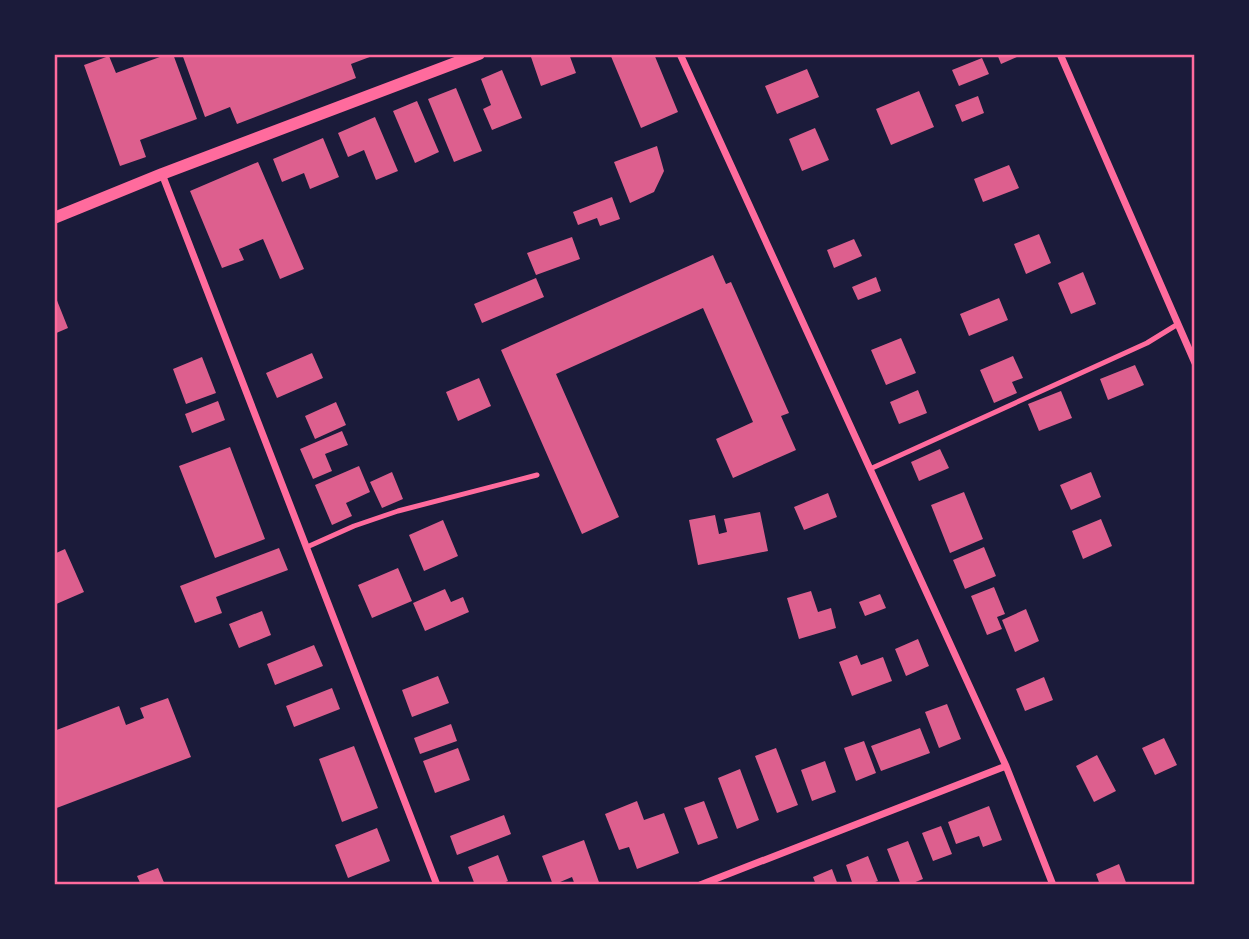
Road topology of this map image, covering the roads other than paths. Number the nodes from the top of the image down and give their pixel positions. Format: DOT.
graph roads {
  1 [pos="479,54"];
  2 [pos="680,54"];
  3 [pos="1060,54"];
  4 [pos="162,174"];
  5 [pos="54,218"];
  6 [pos="1178,324"];
  7 [pos="1195,363"];
  8 [pos="870,470"];
  9 [pos="537,475"];
  10 [pos="307,547"];
  11 [pos="1006,766"];
  12 [pos="437,885"];
  13 [pos="701,885"];
  14 [pos="1053,885"];
  1 -- 4 [label="street"];
  2 -- 8 [label="street"];
  3 -- 6 [label="street"];
  4 -- 5 [label="street"];
  4 -- 10 [label="street"];
  6 -- 7 [label="street"];
  6 -- 8 [label="lane"];
  8 -- 11 [label="street"];
  9 -- 10 [label="lane"];
  10 -- 12 [label="street"];
  11 -- 13 [label="street"];
  11 -- 14 [label="street"];
}
